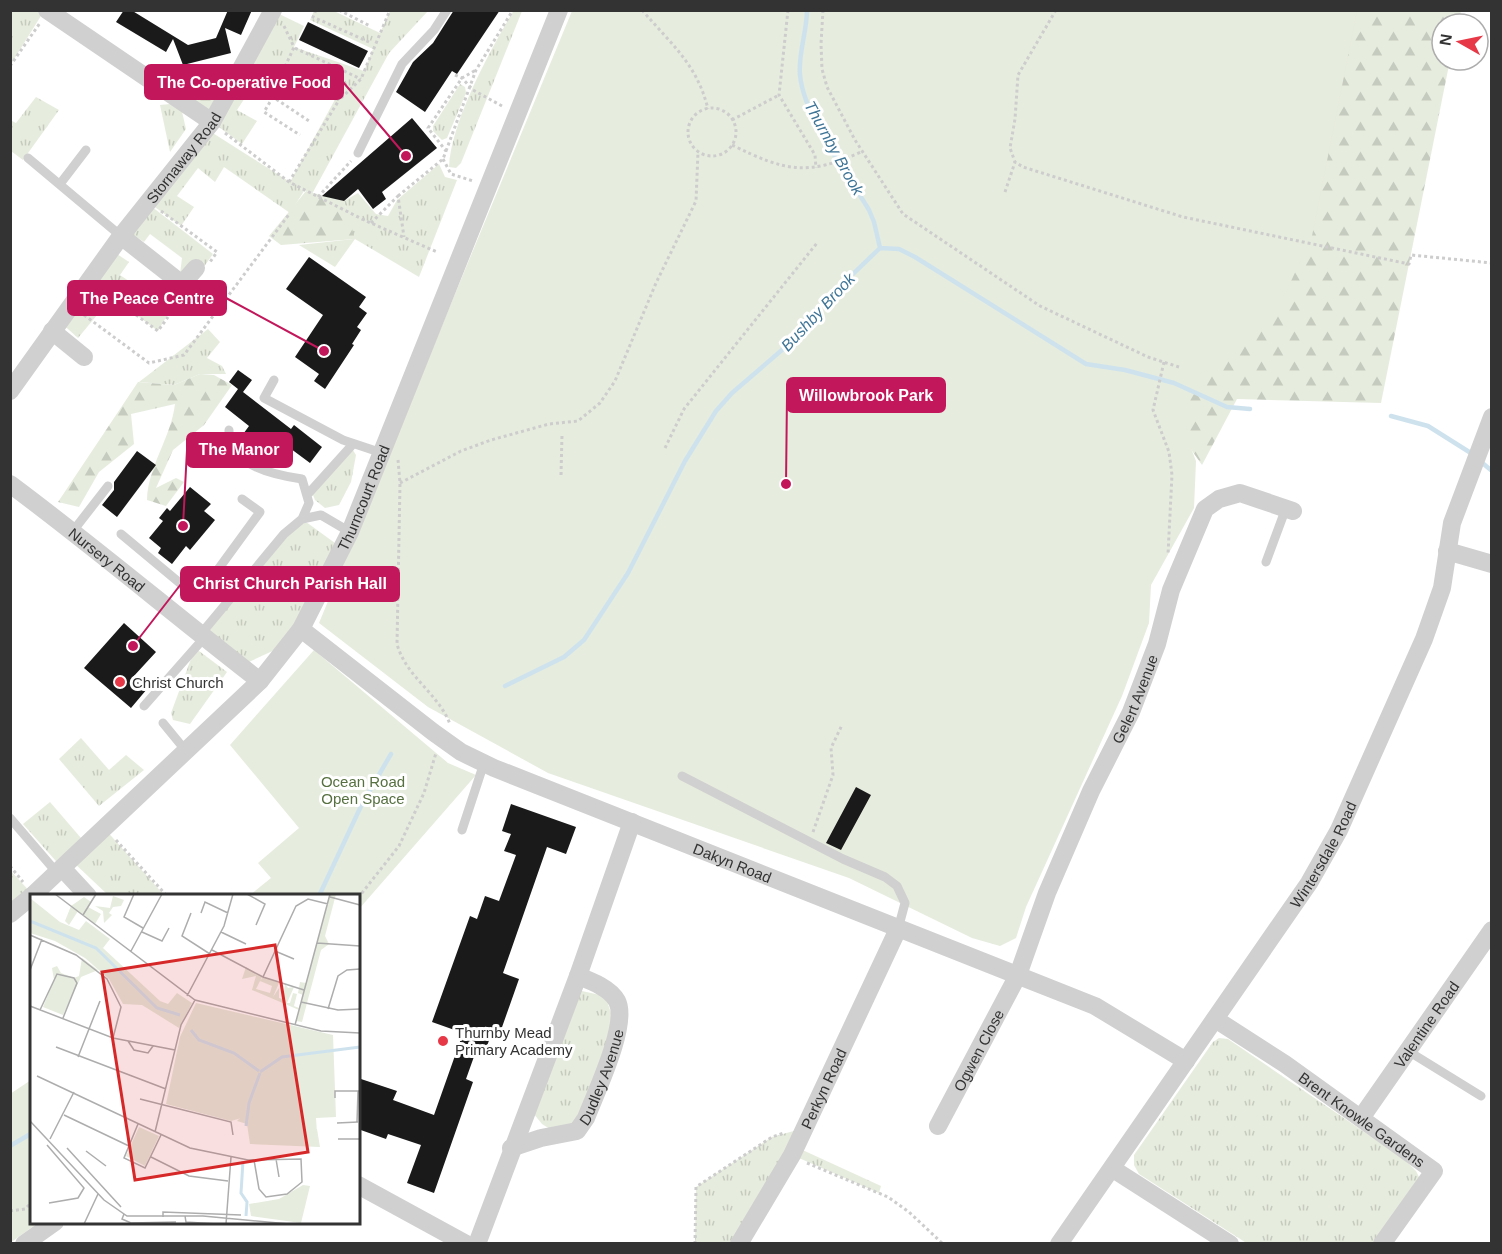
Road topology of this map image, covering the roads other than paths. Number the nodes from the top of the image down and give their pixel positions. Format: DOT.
graph roads {
  1 [pos="447,10"];
  2 [pos="559,10"];
  3 [pos="48,11"];
  4 [pos="272,12"];
  5 [pos="212,122"];
  6 [pos="86,150"];
  7 [pos="358,153"];
  8 [pos="28,158"];
  9 [pos="60,184"];
  10 [pos="121,236"];
  11 [pos="196,268"];
  12 [pos="182,284"];
  13 [pos="169,301"];
  14 [pos="52,331"];
  15 [pos="84,357"];
  16 [pos="274,380"];
  17 [pos="10,391"];
  18 [pos="1491,417"];
  19 [pos="229,430"];
  20 [pos="353,444"];
  21 [pos="390,454"];
  22 [pos="10,484"];
  23 [pos="108,486"];
  24 [pos="308,494"];
  25 [pos="242,499"];
  26 [pos="1290,510"];
  27 [pos="302,519"];
  28 [pos="73,531"];
  29 [pos="350,532"];
  30 [pos="121,534"];
  31 [pos="1447,552"];
  32 [pos="1266,562"];
  33 [pos="1491,564"];
  34 [pos="301,629"];
  35 [pos="202,636"];
  36 [pos="260,681"];
  37 [pos="144,706"];
  38 [pos="163,723"];
  39 [pos="186,751"];
  40 [pos="484,763"];
  41 [pos="682,776"];
  42 [pos="10,818"];
  43 [pos="632,822"];
  44 [pos="462,830"];
  45 [pos="61,872"];
  46 [pos="34,894"];
  47 [pos="86,894"];
  48 [pos="30,898"];
  49 [pos="10,914"];
  50 [pos="898,930"];
  51 [pos="1491,930"];
  52 [pos="1018,975"];
  53 [pos="578,976"];
  54 [pos="1215,1019"];
  55 [pos="1408,1051"];
  56 [pos="1186,1061"];
  57 [pos="1481,1096"];
  58 [pos="1360,1118"];
  59 [pos="938,1126"];
  60 [pos="511,1148"];
  61 [pos="1113,1169"];
  62 [pos="360,1186"];
  63 [pos="52,1224"];
  64 [pos="24,1244"];
  65 [pos="466,1244"];
  66 [pos="477,1244"];
  67 [pos="739,1244"];
  68 [pos="1059,1244"];
  69 [pos="1230,1244"];
  70 [pos="1382,1244"];
  1 -- 7 [label="lane"];
  2 -- 21 [label="street, Thurncourt Road"];
  3 -- 5 [label="street"];
  4 -- 5 [label="street, Stornaway Road"];
  5 -- 10 [label="street, Stornaway Road"];
  6 -- 9 [label="lane"];
  8 -- 9 [label="lane"];
  9 -- 10 [label="lane"];
  10 -- 12 [label="street"];
  10 -- 14 [label="street, Stornaway Road"];
  11 -- 12 [label="street"];
  12 -- 13 [label="street"];
  14 -- 15 [label="street"];
  14 -- 17 [label="street, Stornaway Road"];
  16 -- 20 [label="lane"];
  18 -- 31 [label="street, Wintersdale Road"];
  19 -- 24 [label="lane"];
  20 -- 21 [label="lane"];
  20 -- 24 [label="lane"];
  21 -- 29 [label="street, Thurncourt Road"];
  22 -- 28 [label="street, Nursery Road"];
  23 -- 28 [label="lane"];
  24 -- 27 [label="lane"];
  25 -- 30 [label="lane"];
  26 -- 32 [label="lane"];
  26 -- 52 [label="street, Gelert Avenue"];
  27 -- 29 [label="lane"];
  27 -- 35 [label="lane"];
  28 -- 35 [label="street, Nursery Road"];
  29 -- 34 [label="street, Thurncourt Road"];
  31 -- 33 [label="street"];
  31 -- 54 [label="street, Wintersdale Road"];
  34 -- 36 [label="street, Thurncourt Road"];
  34 -- 40 [label="street, Dakyn Road"];
  35 -- 36 [label="street, Nursery Road"];
  35 -- 37 [label="lane"];
  36 -- 39 [label="street, Thurncourt Road"];
  38 -- 39 [label="lane"];
  39 -- 45 [label="street, Thurncourt Road"];
  40 -- 43 [label="street, Dakyn Road"];
  40 -- 44 [label="lane"];
  41 -- 50 [label="lane"];
  42 -- 45 [label="lane"];
  43 -- 50 [label="street, Dakyn Road"];
  43 -- 53 [label="street"];
  45 -- 46 [label="street, Thurncourt Road"];
  45 -- 47 [label="street"];
  48 -- 49 [label="street, Thurncourt Road"];
  50 -- 52 [label="street, Dakyn Road"];
  50 -- 67 [label="street, Perkyn Road"];
  51 -- 55 [label="street, Valentine Road"];
  52 -- 56 [label="street, Dakyn Road"];
  52 -- 59 [label="street, Ogwen Close"];
  53 -- 60 [label="street"];
  53 -- 60 [label="street, Dudley Avenue"];
  54 -- 56 [label="street, Wintersdale Road"];
  54 -- 58 [label="street, Brent Knowle Gardens"];
  55 -- 57 [label="lane"];
  55 -- 58 [label="street, Valentine Road"];
  56 -- 61 [label="street, Wintersdale Road"];
  58 -- 70 [label="street, Brent Knowle Gardens"];
  60 -- 66 [label="street"];
  61 -- 68 [label="street, Wintersdale Road"];
  61 -- 69 [label="street"];
  62 -- 65 [label="street"];
  63 -- 64 [label="street"];
}
